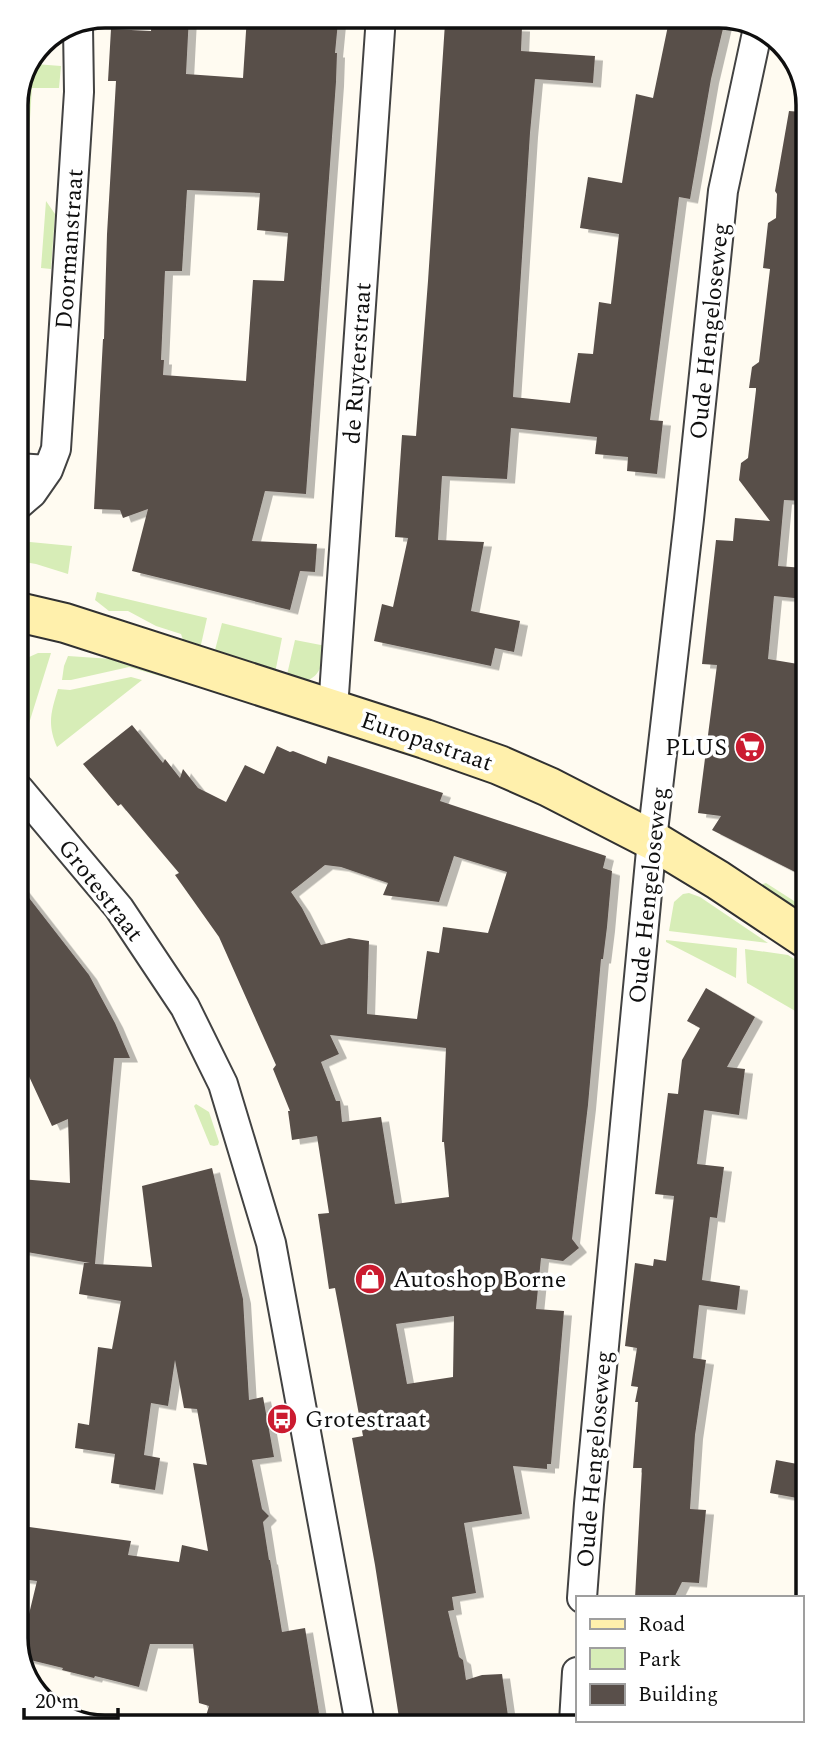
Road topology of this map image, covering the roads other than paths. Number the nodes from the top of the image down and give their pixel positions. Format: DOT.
graph roads {
  1 [pos="380,28"];
  2 [pos="78,33"];
  3 [pos="756,38"];
  4 [pos="28,469"];
  5 [pos="48,470"];
  6 [pos="28,497"];
  7 [pos="28,614"];
  8 [pos="332,709"];
  9 [pos="28,800"];
  10 [pos="652,840"];
  11 [pos="796,932"];
  12 [pos="582,1596"];
  13 [pos="576,1689"];
  14 [pos="358,1715"];
  15 [pos="574,1715"];
  1 -- 8 [label="street, de Ruyterstraat"];
  2 -- 5 [label="street, Doormanstraat"];
  3 -- 10 [label="street, Oude Hengeloseweg"];
  4 -- 5 [label="street"];
  5 -- 6 [label="street"];
  7 -- 8 [label="street, Europastraat"];
  8 -- 10 [label="street, Europastraat"];
  9 -- 14 [label="street, Grotestraat"];
  10 -- 11 [label="street, Europastraat"];
  10 -- 12 [label="street, Oude Hengeloseweg"];
  13 -- 15 [label="street"];
}
